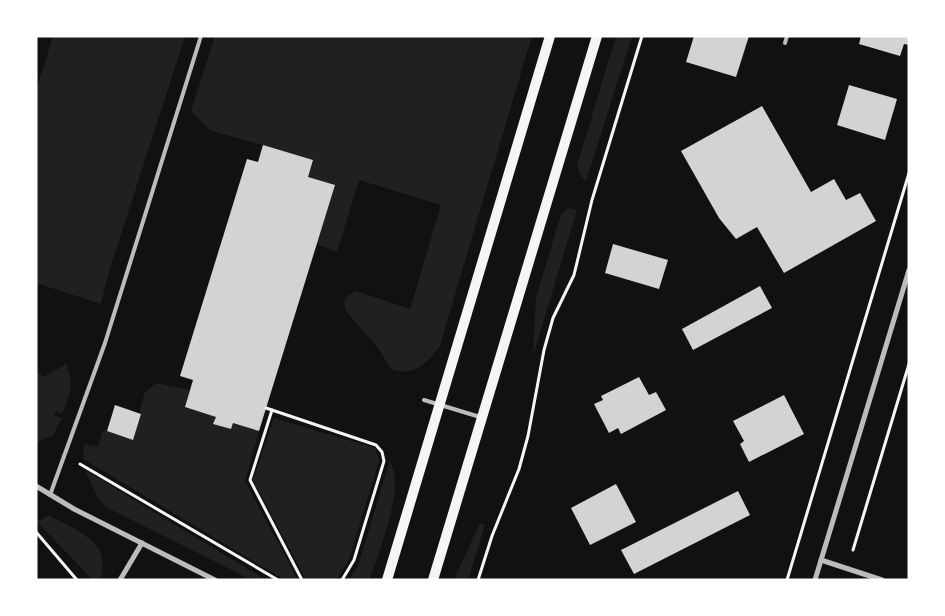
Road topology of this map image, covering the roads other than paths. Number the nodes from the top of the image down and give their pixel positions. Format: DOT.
graph roads {
  1 [pos="201,36"];
  2 [pos="550,36"];
  3 [pos="597,36"];
  4 [pos="787,36"];
  5 [pos="785,43"];
  6 [pos="909,270"];
  7 [pos="424,400"];
  8 [pos="440,404"];
  9 [pos="482,418"];
  10 [pos="36,486"];
  11 [pos="50,495"];
  12 [pos="142,543"];
  13 [pos="821,560"];
  14 [pos="120,580"];
  15 [pos="215,580"];
  16 [pos="387,580"];
  17 [pos="433,580"];
  18 [pos="815,580"];
  19 [pos="882,580"];
  1 -- 11 [label="lane"];
  2 -- 8 [label="main road"];
  3 -- 9 [label="main road"];
  4 -- 5 [label="lane"];
  6 -- 13 [label="street"];
  7 -- 8 [label="lane"];
  8 -- 9 [label="lane"];
  8 -- 16 [label="main road"];
  9 -- 17 [label="main road"];
  10 -- 11 [label="street"];
  11 -- 12 [label="street"];
  12 -- 14 [label="street"];
  12 -- 15 [label="street"];
  13 -- 18 [label="street"];
  13 -- 19 [label="street"];
}
